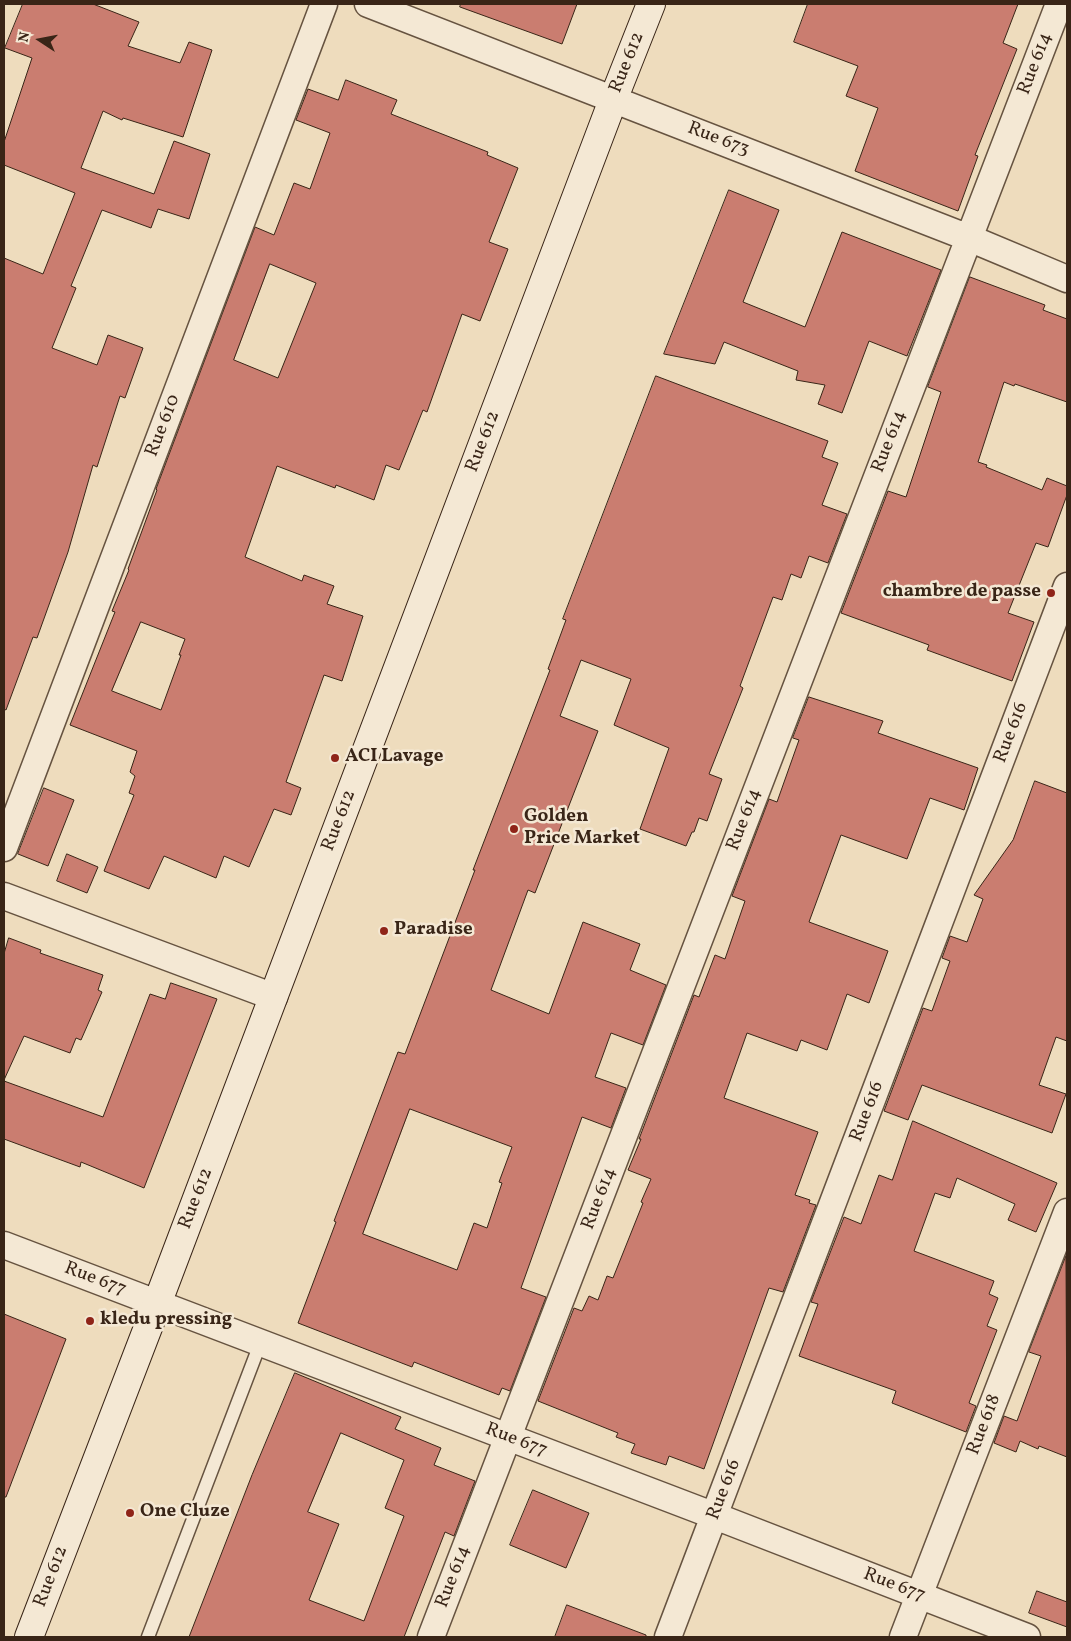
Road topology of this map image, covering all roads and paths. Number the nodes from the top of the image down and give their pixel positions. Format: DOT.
graph roads {
  1 [pos="324,4"];
  2 [pos="368,4"];
  3 [pos="651,4"];
  4 [pos="1059,4"];
  5 [pos="613,100"];
  6 [pos="969,238"];
  7 [pos="1067,279"];
  8 [pos="1067,586"];
  9 [pos="4,848"];
  10 [pos="4,896"];
  11 [pos="274,997"];
  12 [pos="1067,1212"];
  13 [pos="4,1245"];
  14 [pos="157,1304"];
  15 [pos="260,1344"];
  16 [pos="508,1438"];
  17 [pos="715,1516"];
  18 [pos="919,1596"];
  19 [pos="29,1637"];
  20 [pos="148,1637"];
  21 [pos="431,1637"];
  22 [pos="668,1637"];
  23 [pos="903,1637"];
  24 [pos="1027,1637"];
  1 -- 9 [label="street, Rue 610"];
  2 -- 5 [label="street, Rue 673"];
  3 -- 5 [label="street, Rue 612"];
  4 -- 6 [label="street, Rue 614"];
  5 -- 6 [label="street, Rue 673"];
  5 -- 11 [label="street, Rue 612"];
  6 -- 7 [label="street, Rue 673"];
  6 -- 16 [label="street, Rue 614"];
  8 -- 17 [label="street, Rue 616"];
  10 -- 11 [label="street"];
  11 -- 14 [label="street, Rue 612"];
  12 -- 18 [label="street, Rue 618"];
  13 -- 14 [label="street, Rue 677"];
  14 -- 15 [label="street, Rue 677"];
  14 -- 19 [label="street, Rue 612"];
  15 -- 16 [label="street, Rue 677"];
  15 -- 20 [label="lane"];
  16 -- 17 [label="street, Rue 677"];
  16 -- 21 [label="street, Rue 614"];
  17 -- 18 [label="street, Rue 677"];
  17 -- 22 [label="street, Rue 616"];
  18 -- 23 [label="street, Rue 618"];
  18 -- 24 [label="street, Rue 677"];
}
